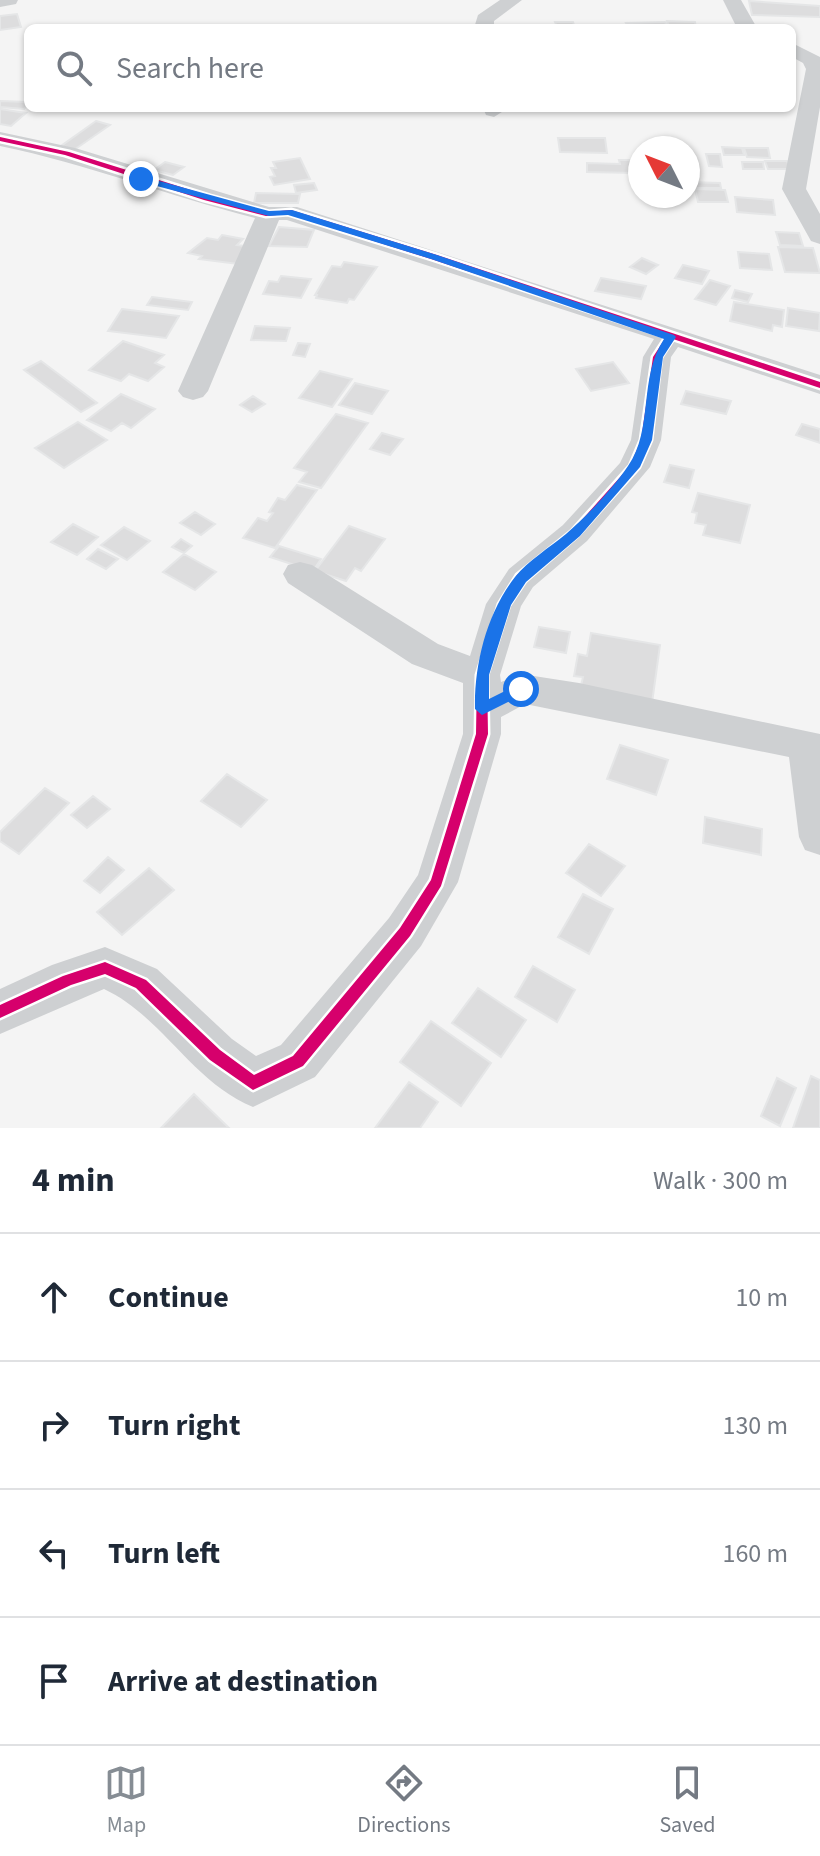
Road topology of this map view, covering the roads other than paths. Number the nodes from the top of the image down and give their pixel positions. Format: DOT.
graph roads {
  1 [pos="9,0"];
  2 [pos="513,0"];
  3 [pos="732,0"];
  4 [pos="0,1"];
  5 [pos="484,24"];
  6 [pos="745,24"];
  7 [pos="796,51"];
  8 [pos="812,133"];
  9 [pos="0,139"];
  10 [pos="813,212"];
  11 [pos="269,214"];
  12 [pos="820,236"];
  13 [pos="670,337"];
  14 [pos="816,374"];
  15 [pos="193,391"];
  16 [pos="300,574"];
  17 [pos="482,692"];
  18 [pos="820,837"];
  19 [pos="0,1012"];
  1 -- 4 [label="street"];
  2 -- 5 [label="street"];
  3 -- 6 [label="street"];
  7 -- 8 [label="street"];
  8 -- 10 [label="street"];
  9 -- 11 [label="street"];
  10 -- 12 [label="street"];
  11 -- 13 [label="street"];
  11 -- 15 [label="street"];
  13 -- 14 [label="street"];
  13 -- 17 [label="street"];
  16 -- 17 [label="street"];
  17 -- 18 [label="street"];
  17 -- 19 [label="street"];
}
